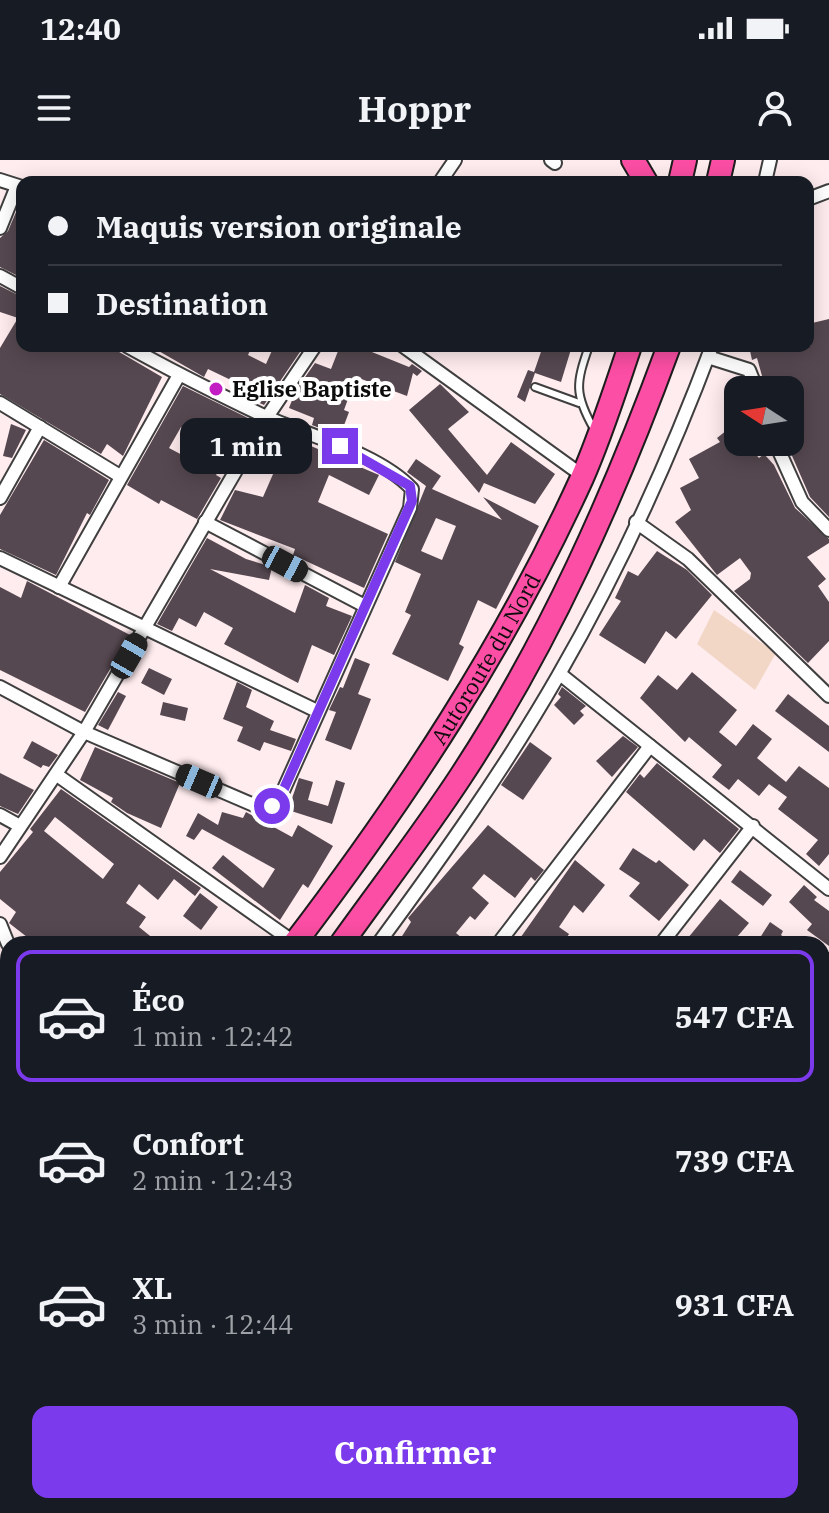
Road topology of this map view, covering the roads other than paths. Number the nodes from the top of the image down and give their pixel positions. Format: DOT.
graph roads {
  1 [pos="16,194"];
  2 [pos="0,228"];
  3 [pos="138,352"];
  4 [pos="311,352"];
  5 [pos="411,352"];
  6 [pos="587,352"];
  7 [pos="628,352"];
  8 [pos="667,352"];
  9 [pos="710,352"];
  10 [pos="712,352"];
  11 [pos="179,375"];
  12 [pos="751,376"];
  13 [pos="535,387"];
  14 [pos="0,403"];
  15 [pos="579,403"];
  16 [pos="267,417"];
  17 [pos="40,427"];
  18 [pos="598,437"];
  19 [pos="781,456"];
  20 [pos="120,476"];
  21 [pos="583,476"];
  22 [pos="0,498"];
  23 [pos="205,522"];
  24 [pos="636,522"];
  25 [pos="829,530"];
  26 [pos="0,558"];
  27 [pos="59,587"];
  28 [pos="365,606"];
  29 [pos="144,630"];
  30 [pos="560,674"];
  31 [pos="0,687"];
  32 [pos="829,696"];
  33 [pos="317,711"];
  34 [pos="84,732"];
  35 [pos="650,746"];
  36 [pos="57,775"];
  37 [pos="0,815"];
  38 [pos="20,826"];
  39 [pos="753,826"];
  40 [pos="2,852"];
  41 [pos="829,889"];
  42 [pos="284,936"];
  43 [pos="299,936"];
  44 [pos="347,936"];
  45 [pos="384,936"];
  46 [pos="504,936"];
  47 [pos="667,936"];
  1 -- 2 [label="street"];
  3 -- 11 [label="street"];
  4 -- 16 [label="street"];
  5 -- 21 [label="street"];
  6 -- 15 [label="lane"];
  7 -- 18 [label="highway, Autoroute du Nord"];
  8 -- 44 [label="highway, Autoroute du Nord"];
  9 -- 24 [label="street"];
  10 -- 12 [label="street"];
  11 -- 16 [label="street"];
  11 -- 20 [label="street"];
  13 -- 15 [label="lane"];
  14 -- 17 [label="street"];
  15 -- 18 [label="lane"];
  16 -- 23 [label="street"];
  16 -- 28 [label="street"];
  17 -- 20 [label="street"];
  17 -- 22 [label="street"];
  18 -- 21 [label="highway, Autoroute du Nord"];
  19 -- 25 [label="street"];
  20 -- 27 [label="street"];
  21 -- 43 [label="highway, Autoroute du Nord"];
  23 -- 28 [label="street"];
  23 -- 29 [label="street"];
  24 -- 30 [label="street"];
  24 -- 32 [label="street"];
  26 -- 27 [label="street"];
  27 -- 29 [label="street"];
  28 -- 33 [label="street"];
  29 -- 33 [label="street"];
  29 -- 34 [label="street"];
  30 -- 35 [label="street"];
  30 -- 45 [label="street"];
  31 -- 34 [label="street"];
  33 -- 34 [label="street"];
  34 -- 36 [label="street"];
  35 -- 39 [label="street"];
  35 -- 46 [label="street"];
  36 -- 38 [label="street"];
  36 -- 42 [label="street"];
  37 -- 38 [label="street"];
  38 -- 40 [label="street"];
  39 -- 41 [label="street"];
  39 -- 47 [label="street"];
}
